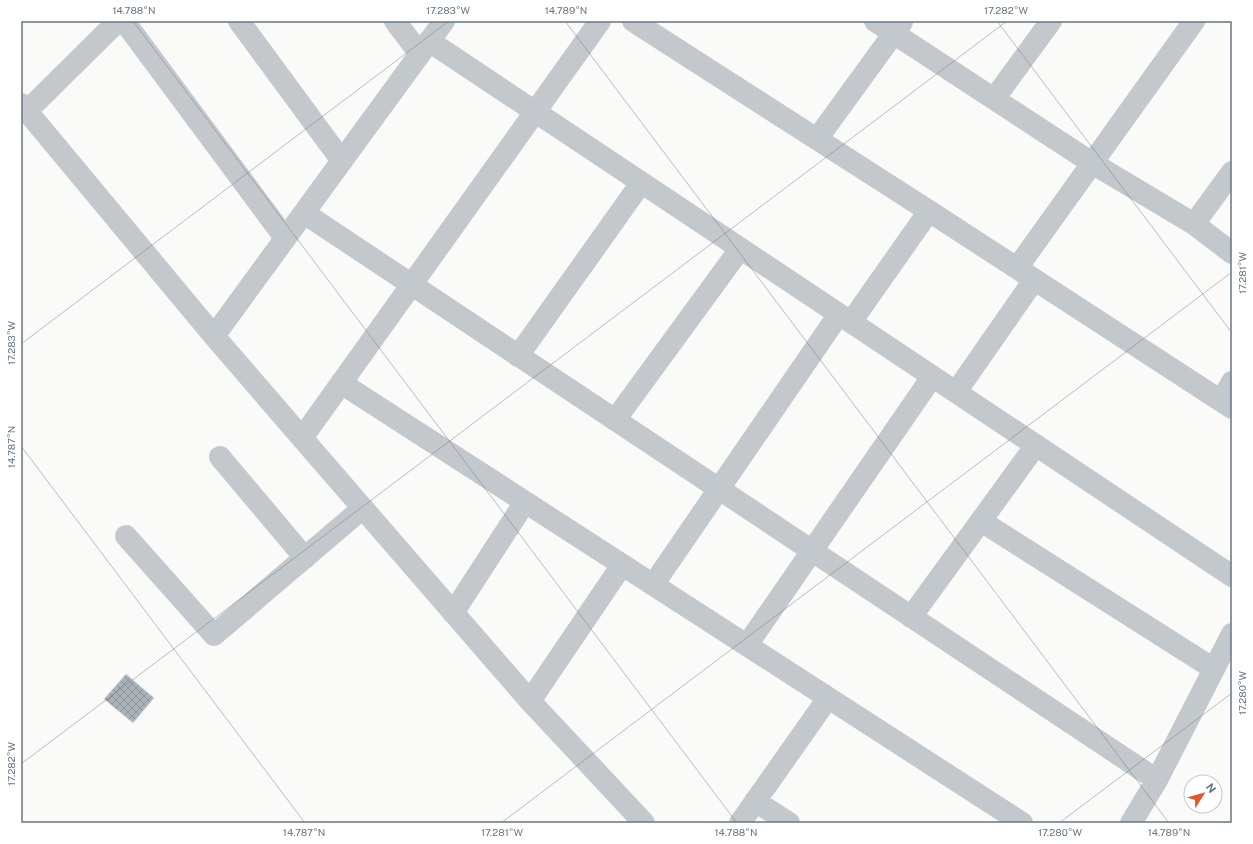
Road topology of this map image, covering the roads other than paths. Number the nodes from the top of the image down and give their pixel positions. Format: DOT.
graph roads {
  1 [pos="118,21"];
  2 [pos="124,21"];
  3 [pos="240,21"];
  4 [pos="395,21"];
  5 [pos="444,21"];
  6 [pos="600,21"];
  7 [pos="633,21"];
  8 [pos="876,21"];
  9 [pos="1051,21"];
  10 [pos="1194,21"];
  11 [pos="898,27"];
  12 [pos="425,48"];
  13 [pos="994,99"];
  14 [pos="24,108"];
  15 [pos="536,112"];
  16 [pos="817,139"];
  17 [pos="342,161"];
  18 [pos="1092,163"];
  19 [pos="1232,172"];
  20 [pos="641,183"];
  21 [pos="929,211"];
  22 [pos="304,213"];
  23 [pos="1194,224"];
  24 [pos="285,238"];
  25 [pos="740,249"];
  26 [pos="1232,253"];
  27 [pos="1025,274"];
  28 [pos="411,285"];
  29 [pos="845,318"];
  30 [pos="214,336"];
  31 [pos="518,356"];
  32 [pos="932,376"];
  33 [pos="1232,382"];
  34 [pos="341,383"];
  35 [pos="956,392"];
  36 [pos="1226,404"];
  37 [pos="615,420"];
  38 [pos="302,438"];
  39 [pos="1036,445"];
  40 [pos="220,457"];
  41 [pos="719,490"];
  42 [pos="524,502"];
  43 [pos="363,508"];
  44 [pos="981,521"];
  45 [pos="126,536"];
  46 [pos="812,551"];
  47 [pos="305,558"];
  48 [pos="622,565"];
  49 [pos="1232,576"];
  50 [pos="653,585"];
  51 [pos="453,613"];
  52 [pos="911,617"];
  53 [pos="1232,634"];
  54 [pos="747,645"];
  55 [pos="1214,669"];
  56 [pos="828,698"];
  57 [pos="530,701"];
  58 [pos="1157,780"];
  59 [pos="755,801"];
  60 [pos="644,823"];
  61 [pos="740,823"];
  62 [pos="789,823"];
  63 [pos="1022,823"];
  64 [pos="1131,823"];
  1 -- 14 [label="street"];
  2 -- 24 [label="street"];
  3 -- 17 [label="street"];
  4 -- 12 [label="street"];
  5 -- 12 [label="street"];
  6 -- 15 [label="street"];
  7 -- 16 [label="street"];
  8 -- 11 [label="street"];
  9 -- 13 [label="street"];
  10 -- 18 [label="street"];
  11 -- 13 [label="street"];
  11 -- 16 [label="street"];
  12 -- 15 [label="street"];
  12 -- 17 [label="street"];
  13 -- 18 [label="street"];
  14 -- 30 [label="street"];
  15 -- 20 [label="street"];
  15 -- 28 [label="street"];
  16 -- 21 [label="street"];
  17 -- 22 [label="street"];
  18 -- 23 [label="street"];
  18 -- 27 [label="street"];
  19 -- 23 [label="street"];
  20 -- 25 [label="street"];
  20 -- 31 [label="street"];
  21 -- 27 [label="street"];
  21 -- 29 [label="street"];
  22 -- 24 [label="street"];
  22 -- 28 [label="street"];
  23 -- 26 [label="street"];
  24 -- 30 [label="street"];
  25 -- 29 [label="street"];
  25 -- 37 [label="street"];
  27 -- 35 [label="street"];
  27 -- 36 [label="street"];
  28 -- 31 [label="street"];
  28 -- 34 [label="street"];
  29 -- 32 [label="street"];
  29 -- 41 [label="street"];
  30 -- 38 [label="street"];
  31 -- 37 [label="street"];
  32 -- 35 [label="street"];
  32 -- 46 [label="street"];
  33 -- 36 [label="street"];
  34 -- 38 [label="street"];
  34 -- 42 [label="street"];
  35 -- 39 [label="street"];
  37 -- 41 [label="street"];
  38 -- 43 [label="street"];
  39 -- 44 [label="street"];
  39 -- 49 [label="street"];
  40 -- 47 [label="street"];
  41 -- 46 [label="street"];
  41 -- 50 [label="street"];
  42 -- 48 [label="street"];
  42 -- 51 [label="street"];
  43 -- 47 [label="street"];
  43 -- 51 [label="street"];
  44 -- 52 [label="street"];
  44 -- 55 [label="street"];
  45 -- 47 [label="street"];
  46 -- 52 [label="street"];
  46 -- 54 [label="street"];
  48 -- 50 [label="street"];
  48 -- 57 [label="street"];
  50 -- 54 [label="street"];
  51 -- 57 [label="street"];
  52 -- 58 [label="street"];
  53 -- 55 [label="street"];
  54 -- 56 [label="street"];
  55 -- 58 [label="street"];
  56 -- 59 [label="street"];
  56 -- 63 [label="street"];
  57 -- 60 [label="street"];
  58 -- 64 [label="street"];
  59 -- 61 [label="street"];
  59 -- 62 [label="street"];
}
